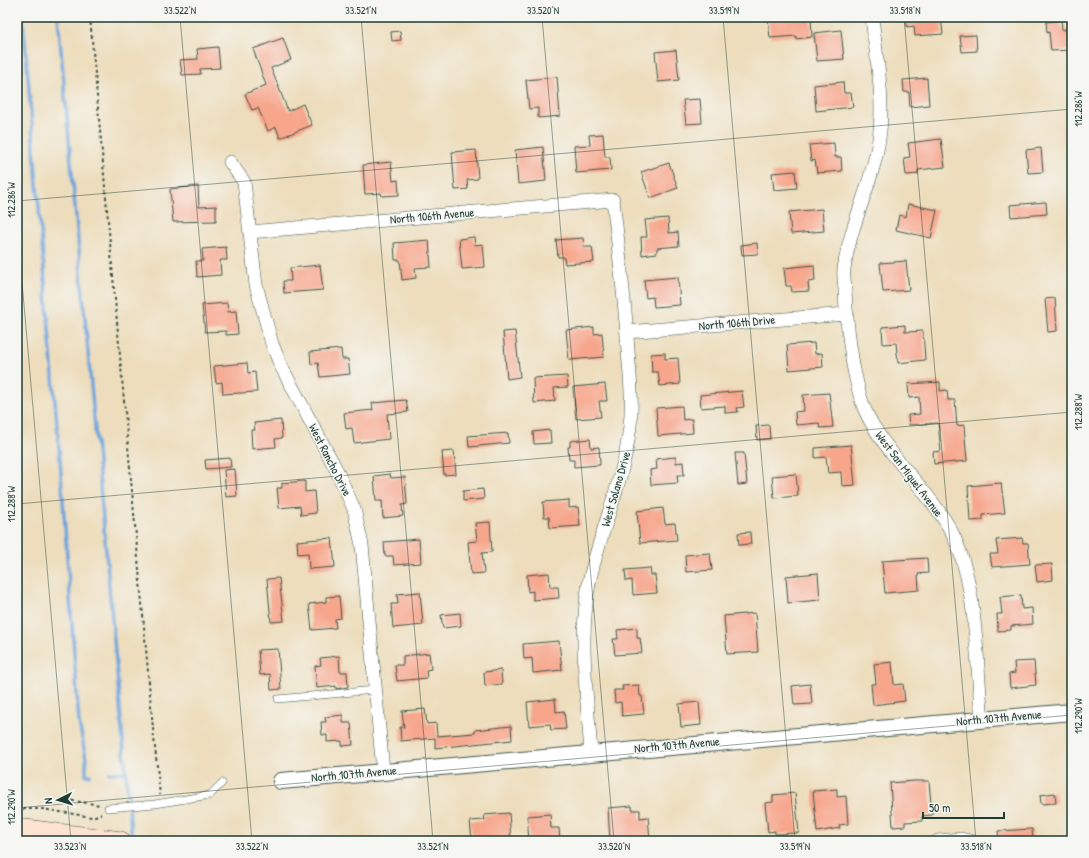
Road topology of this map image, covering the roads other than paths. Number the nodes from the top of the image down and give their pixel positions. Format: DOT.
graph roads {
  1 [pos="872,17"];
  2 [pos="230,162"];
  3 [pos="613,200"];
  4 [pos="250,232"];
  5 [pos="846,314"];
  6 [pos="627,332"];
  7 [pos="375,690"];
  8 [pos="278,699"];
  9 [pos="1072,712"];
  10 [pos="982,719"];
  11 [pos="591,753"];
  12 [pos="383,771"];
  13 [pos="281,781"];
  14 [pos="222,783"];
  15 [pos="108,808"];
  16 [pos="17,828"];
  17 [pos="121,841"];
  18 [pos="938,841"];
  19 [pos="970,841"];
  1 -- 5 [label="street, West San Miguel Avenue"];
  2 -- 4 [label="street, West Rancho Drive"];
  3 -- 4 [label="street, North 106th Avenue"];
  3 -- 6 [label="street, West Solano Drive"];
  4 -- 7 [label="street, West Rancho Drive"];
  5 -- 6 [label="street, North 106th Drive"];
  5 -- 10 [label="street, West San Miguel Avenue"];
  6 -- 11 [label="street, West Solano Drive"];
  7 -- 8 [label="lane"];
  7 -- 12 [label="street, West Rancho Drive"];
  9 -- 10 [label="street, North 107th Avenue"];
  10 -- 11 [label="street, North 107th Avenue"];
  11 -- 12 [label="street, North 107th Avenue"];
  12 -- 13 [label="street, North 107th Avenue"];
  14 -- 15 [label="lane"];
  16 -- 17 [label="main road"];
  18 -- 19 [label="street"];
}
